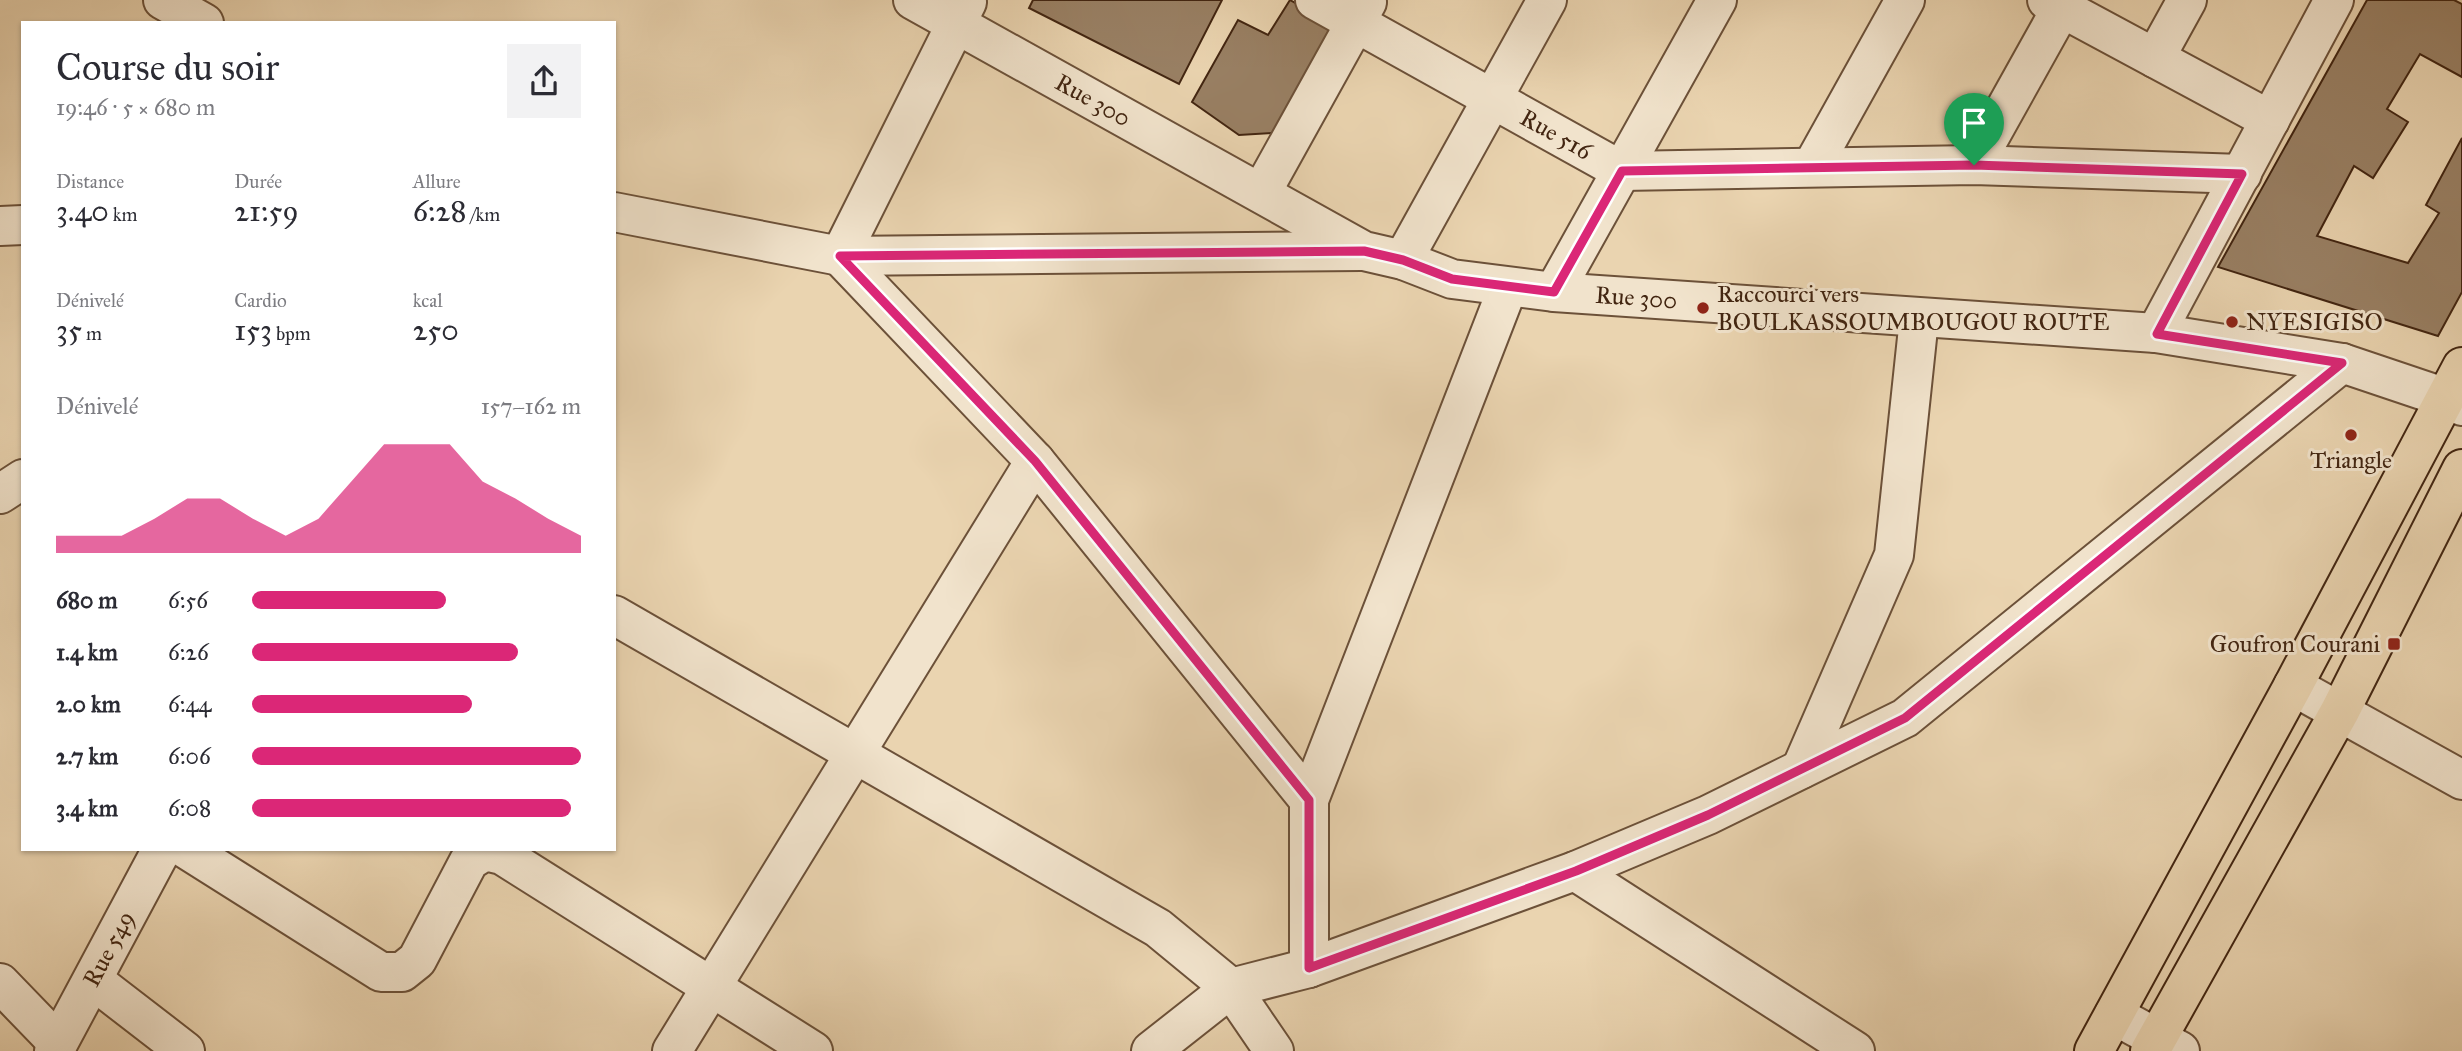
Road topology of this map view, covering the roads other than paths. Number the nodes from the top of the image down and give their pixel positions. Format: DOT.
graph roads {
  1 [pos="163,0"];
  2 [pos="913,0"];
  3 [pos="1315,0"];
  4 [pos="1547,0"];
  5 [pos="1717,0"];
  6 [pos="1905,0"];
  7 [pos="2187,0"];
  8 [pos="2334,0"];
  9 [pos="2058,3"];
  10 [pos="1362,11"];
  11 [pos="962,12"];
  12 [pos="200,21"];
  13 [pos="2155,58"];
  14 [pos="1493,98"];
  15 [pos="2270,120"];
  16 [pos="1974,165"];
  17 [pos="1812,167"];
  18 [pos="1622,171"];
  19 [pos="2242,174"];
  20 [pos="1261,193"];
  21 [pos="616,212"];
  22 [pos="21,225"];
  23 [pos="0,226"];
  24 [pos="1364,251"];
  25 [pos="840,256"];
  26 [pos="1403,260"];
  27 [pos="1508,286"];
  28 [pos="1554,292"];
  29 [pos="1919,318"];
  30 [pos="2157,334"];
  31 [pos="2342,363"];
  32 [pos="2457,390"];
  33 [pos="1035,461"];
  34 [pos="2462,469"];
  35 [pos="21,480"];
  36 [pos="0,494"];
  37 [pos="616,616"];
  38 [pos="2294,686"];
  39 [pos="2340,712"];
  40 [pos="854,753"];
  41 [pos="1801,769"];
  42 [pos="2462,780"];
  43 [pos="1309,800"];
  44 [pos="161,851"];
  45 [pos="189,851"];
  46 [pos="485,851"];
  47 [pos="485,851"];
  48 [pos="1576,871"];
  49 [pos="1309,968"];
  50 [pos="93,980"];
  51 [pos="0,983"];
  52 [pos="712,987"];
  53 [pos="1231,988"];
  54 [pos="2114,1015"];
  55 [pos="56,1047"];
  56 [pos="2163,1047"];
  57 [pos="185,1051"];
  58 [pos="672,1051"];
  59 [pos="814,1051"];
  60 [pos="1152,1051"];
  61 [pos="1274,1051"];
  62 [pos="1855,1051"];
  63 [pos="2094,1051"];
  1 -- 12 [label="street"];
  2 -- 11 [label="street, Rue 300"];
  3 -- 10 [label="street, Rue 516"];
  4 -- 14 [label="street"];
  5 -- 18 [label="street"];
  6 -- 17 [label="street"];
  7 -- 13 [label="street"];
  8 -- 15 [label="street"];
  9 -- 13 [label="street"];
  9 -- 16 [label="street"];
  10 -- 14 [label="street, Rue 516"];
  10 -- 20 [label="street"];
  11 -- 20 [label="street, Rue 300"];
  11 -- 25 [label="street"];
  13 -- 15 [label="street"];
  14 -- 18 [label="street, Rue 516"];
  14 -- 26 [label="street"];
  15 -- 19 [label="street"];
  16 -- 17 [label="street"];
  16 -- 19 [label="street"];
  17 -- 18 [label="street"];
  18 -- 28 [label="street"];
  19 -- 30 [label="street"];
  20 -- 24 [label="street, Rue 300"];
  21 -- 25 [label="street"];
  22 -- 23 [label="street"];
  24 -- 25 [label="street"];
  24 -- 26 [label="street, Rue 300"];
  25 -- 33 [label="street"];
  26 -- 27 [label="street, Rue 300"];
  27 -- 28 [label="street, Rue 300"];
  27 -- 43 [label="street"];
  28 -- 29 [label="street, Rue 300"];
  29 -- 30 [label="street, Rue 300"];
  29 -- 41 [label="street"];
  30 -- 31 [label="street, Rue 300"];
  31 -- 32 [label="street, Rue 300"];
  31 -- 41 [label="street"];
  32 -- 38 [label="main road"];
  33 -- 40 [label="street"];
  33 -- 43 [label="street"];
  34 -- 39 [label="main road"];
  35 -- 36 [label="street"];
  37 -- 40 [label="street"];
  38 -- 39 [label="street"];
  38 -- 54 [label="main road"];
  39 -- 42 [label="street"];
  39 -- 56 [label="main road"];
  40 -- 52 [label="street"];
  40 -- 53 [label="street"];
  41 -- 48 [label="street"];
  43 -- 49 [label="street"];
  44 -- 50 [label="street, Rue 549"];
  45 -- 46 [label="street"];
  47 -- 52 [label="street"];
  48 -- 49 [label="street"];
  48 -- 62 [label="street"];
  49 -- 53 [label="street"];
  50 -- 55 [label="street, Rue 549"];
  50 -- 57 [label="street"];
  51 -- 55 [label="street"];
  52 -- 58 [label="street"];
  52 -- 59 [label="street"];
  53 -- 60 [label="street"];
  53 -- 61 [label="street"];
  54 -- 56 [label="street"];
  54 -- 63 [label="main road"];
}
